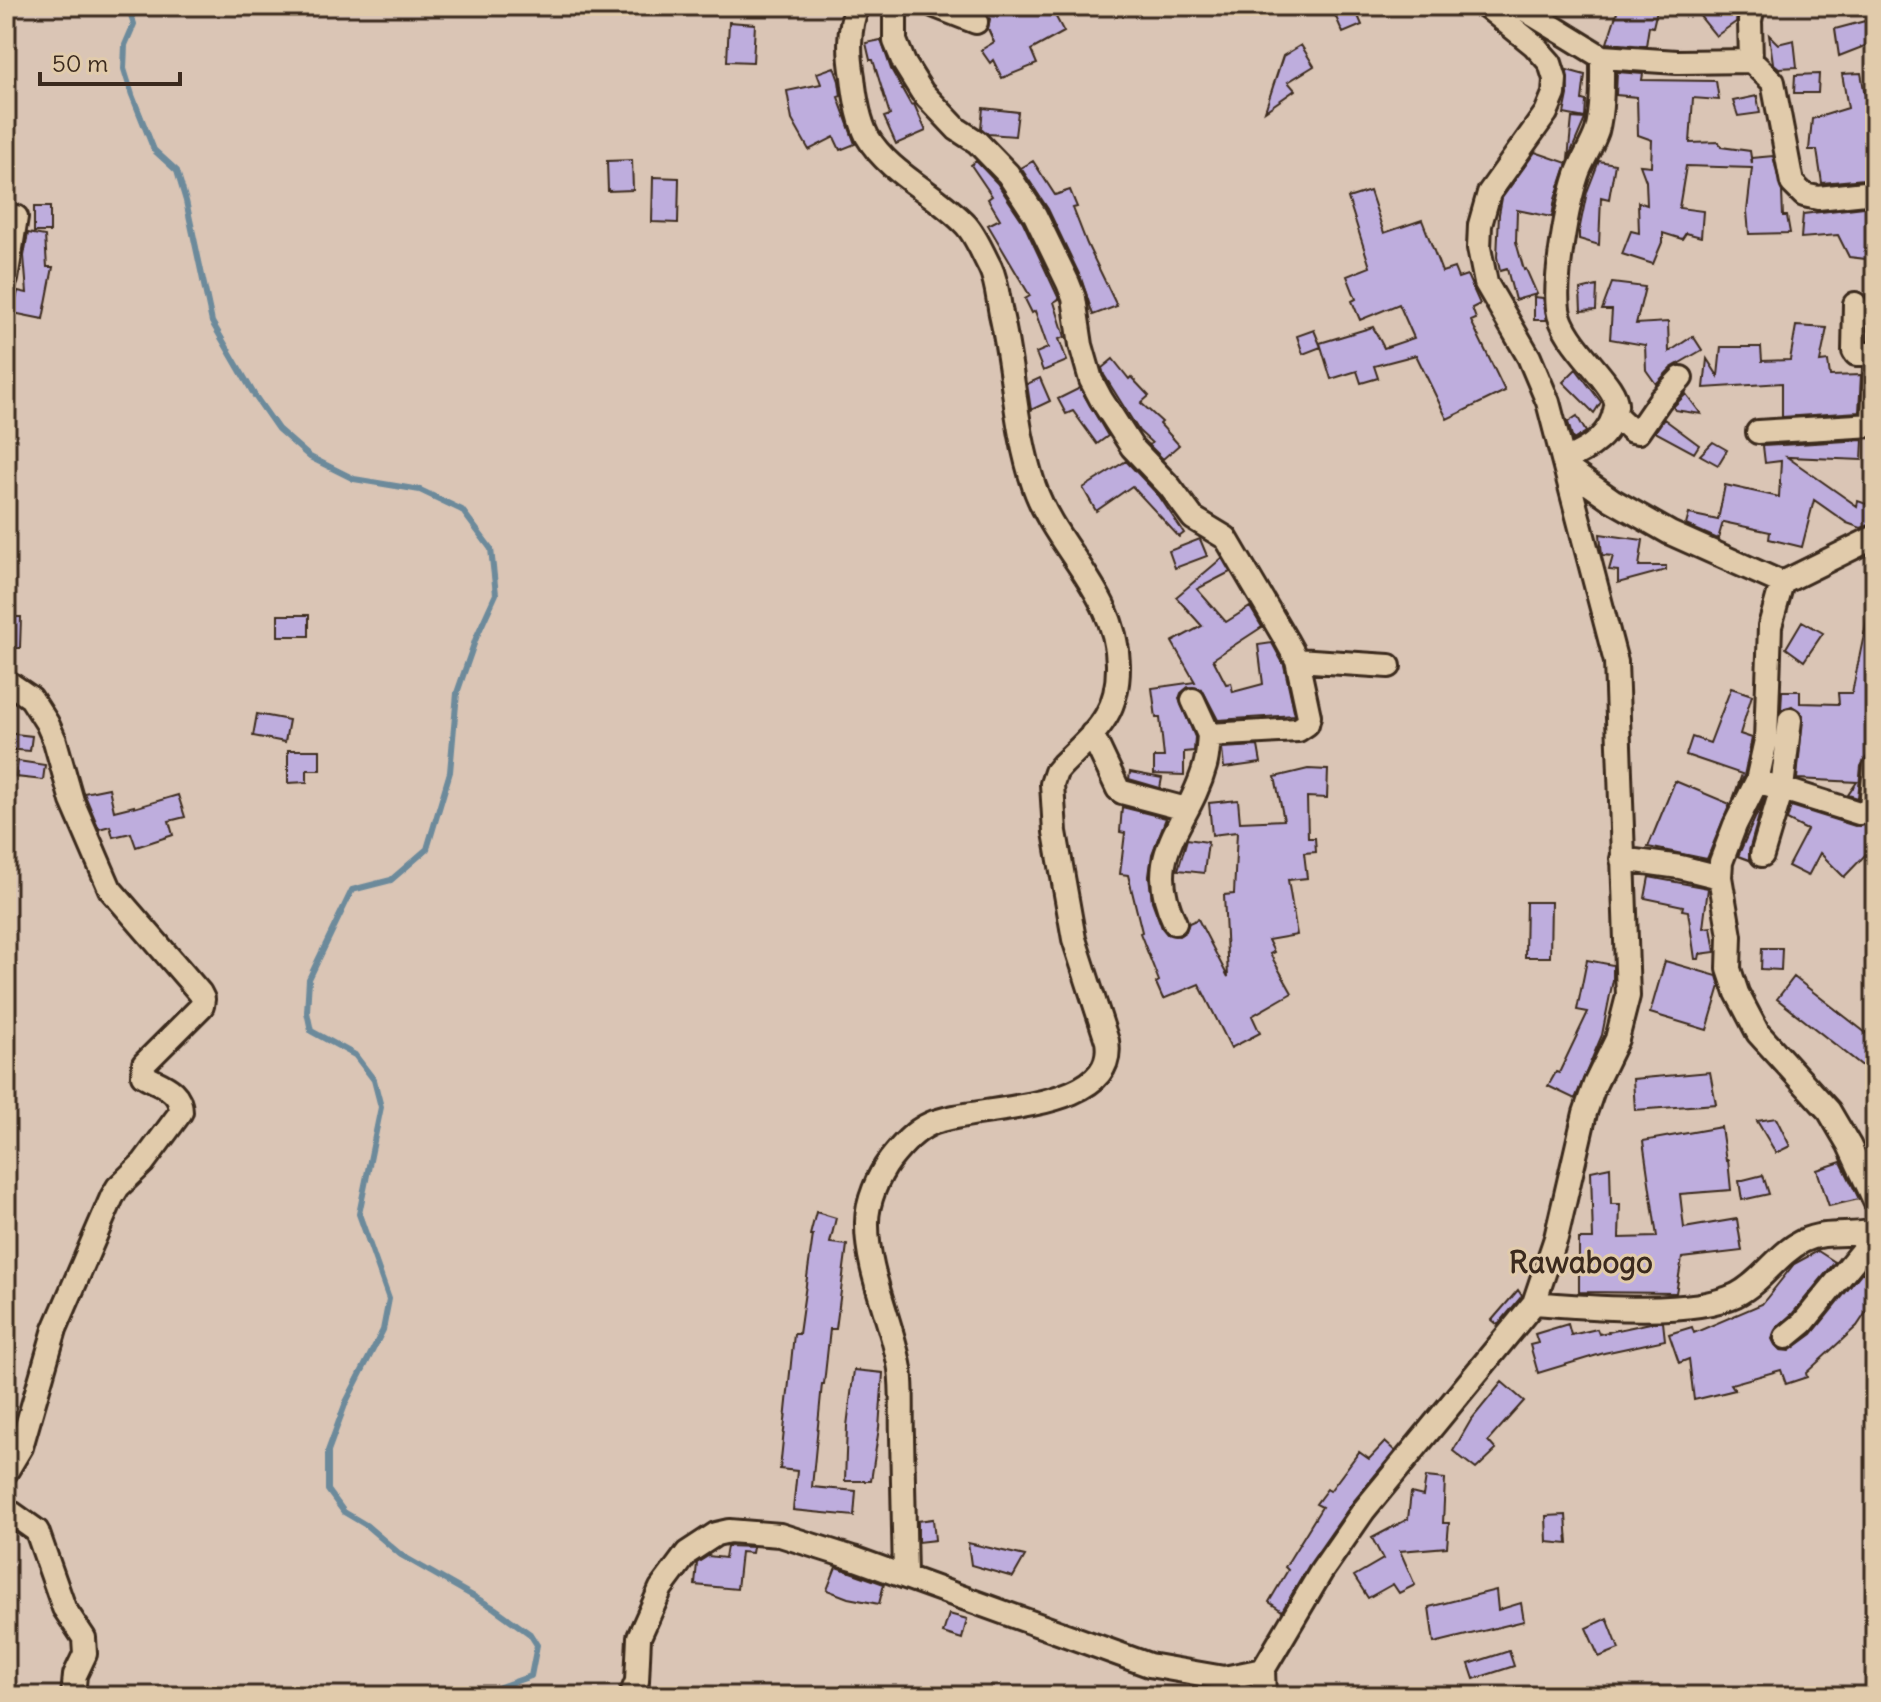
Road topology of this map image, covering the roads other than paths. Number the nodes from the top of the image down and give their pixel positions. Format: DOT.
graph roads {
  1 [pos="857,6"];
  2 [pos="895,6"];
  3 [pos="935,6"];
  4 [pos="1486,6"];
  5 [pos="1519,6"];
  6 [pos="1753,6"];
  7 [pos="976,22"];
  8 [pos="1602,57"];
  9 [pos="1751,61"];
  10 [pos="1875,192"];
  11 [pos="16,217"];
  12 [pos="6,279"];
  13 [pos="1855,304"];
  14 [pos="1875,357"];
  15 [pos="1875,367"];
  16 [pos="1681,378"];
  17 [pos="1614,414"];
  18 [pos="1874,425"];
  19 [pos="1758,432"];
  20 [pos="1564,463"];
  21 [pos="1875,537"];
  22 [pos="1782,583"];
  23 [pos="1297,660"];
  24 [pos="1389,666"];
  25 [pos="6,681"];
  26 [pos="1193,700"];
  27 [pos="1790,720"];
  28 [pos="1092,734"];
  29 [pos="1209,735"];
  30 [pos="1875,767"];
  31 [pos="1757,781"];
  32 [pos="1782,788"];
  33 [pos="1186,809"];
  34 [pos="1762,855"];
  35 [pos="1622,859"];
  36 [pos="1720,877"];
  37 [pos="1175,923"];
  38 [pos="1875,1201"];
  39 [pos="1869,1245"];
  40 [pos="1534,1303"];
  41 [pos="1786,1337"];
  42 [pos="6,1472"];
  43 [pos="6,1509"];
  44 [pos="905,1576"];
  45 [pos="1263,1670"];
  46 [pos="637,1691"];
  47 [pos="73,1696"];
  48 [pos="1264,1696"];
  1 -- 28 [label="street"];
  2 -- 23 [label="street"];
  3 -- 7 [label="street"];
  4 -- 20 [label="street"];
  5 -- 8 [label="street"];
  6 -- 9 [label="street"];
  8 -- 9 [label="street"];
  8 -- 17 [label="street"];
  9 -- 10 [label="street"];
  11 -- 12 [label="street"];
  13 -- 14 [label="street"];
  15 -- 18 [label="street"];
  16 -- 17 [label="street"];
  17 -- 20 [label="street"];
  18 -- 19 [label="street"];
  20 -- 22 [label="street"];
  20 -- 35 [label="street"];
  21 -- 22 [label="street"];
  22 -- 31 [label="street"];
  23 -- 24 [label="street"];
  23 -- 29 [label="street"];
  25 -- 42 [label="street"];
  26 -- 29 [label="street"];
  27 -- 32 [label="street"];
  28 -- 33 [label="street"];
  28 -- 44 [label="street"];
  29 -- 33 [label="street"];
  30 -- 32 [label="street"];
  31 -- 32 [label="street"];
  31 -- 36 [label="street"];
  32 -- 34 [label="street"];
  33 -- 37 [label="street"];
  35 -- 36 [label="street"];
  35 -- 40 [label="street"];
  36 -- 38 [label="street"];
  39 -- 40 [label="street"];
  39 -- 41 [label="street"];
  40 -- 45 [label="street"];
  43 -- 47 [label="street"];
  44 -- 45 [label="street"];
  44 -- 46 [label="street"];
  45 -- 48 [label="street"];
}
